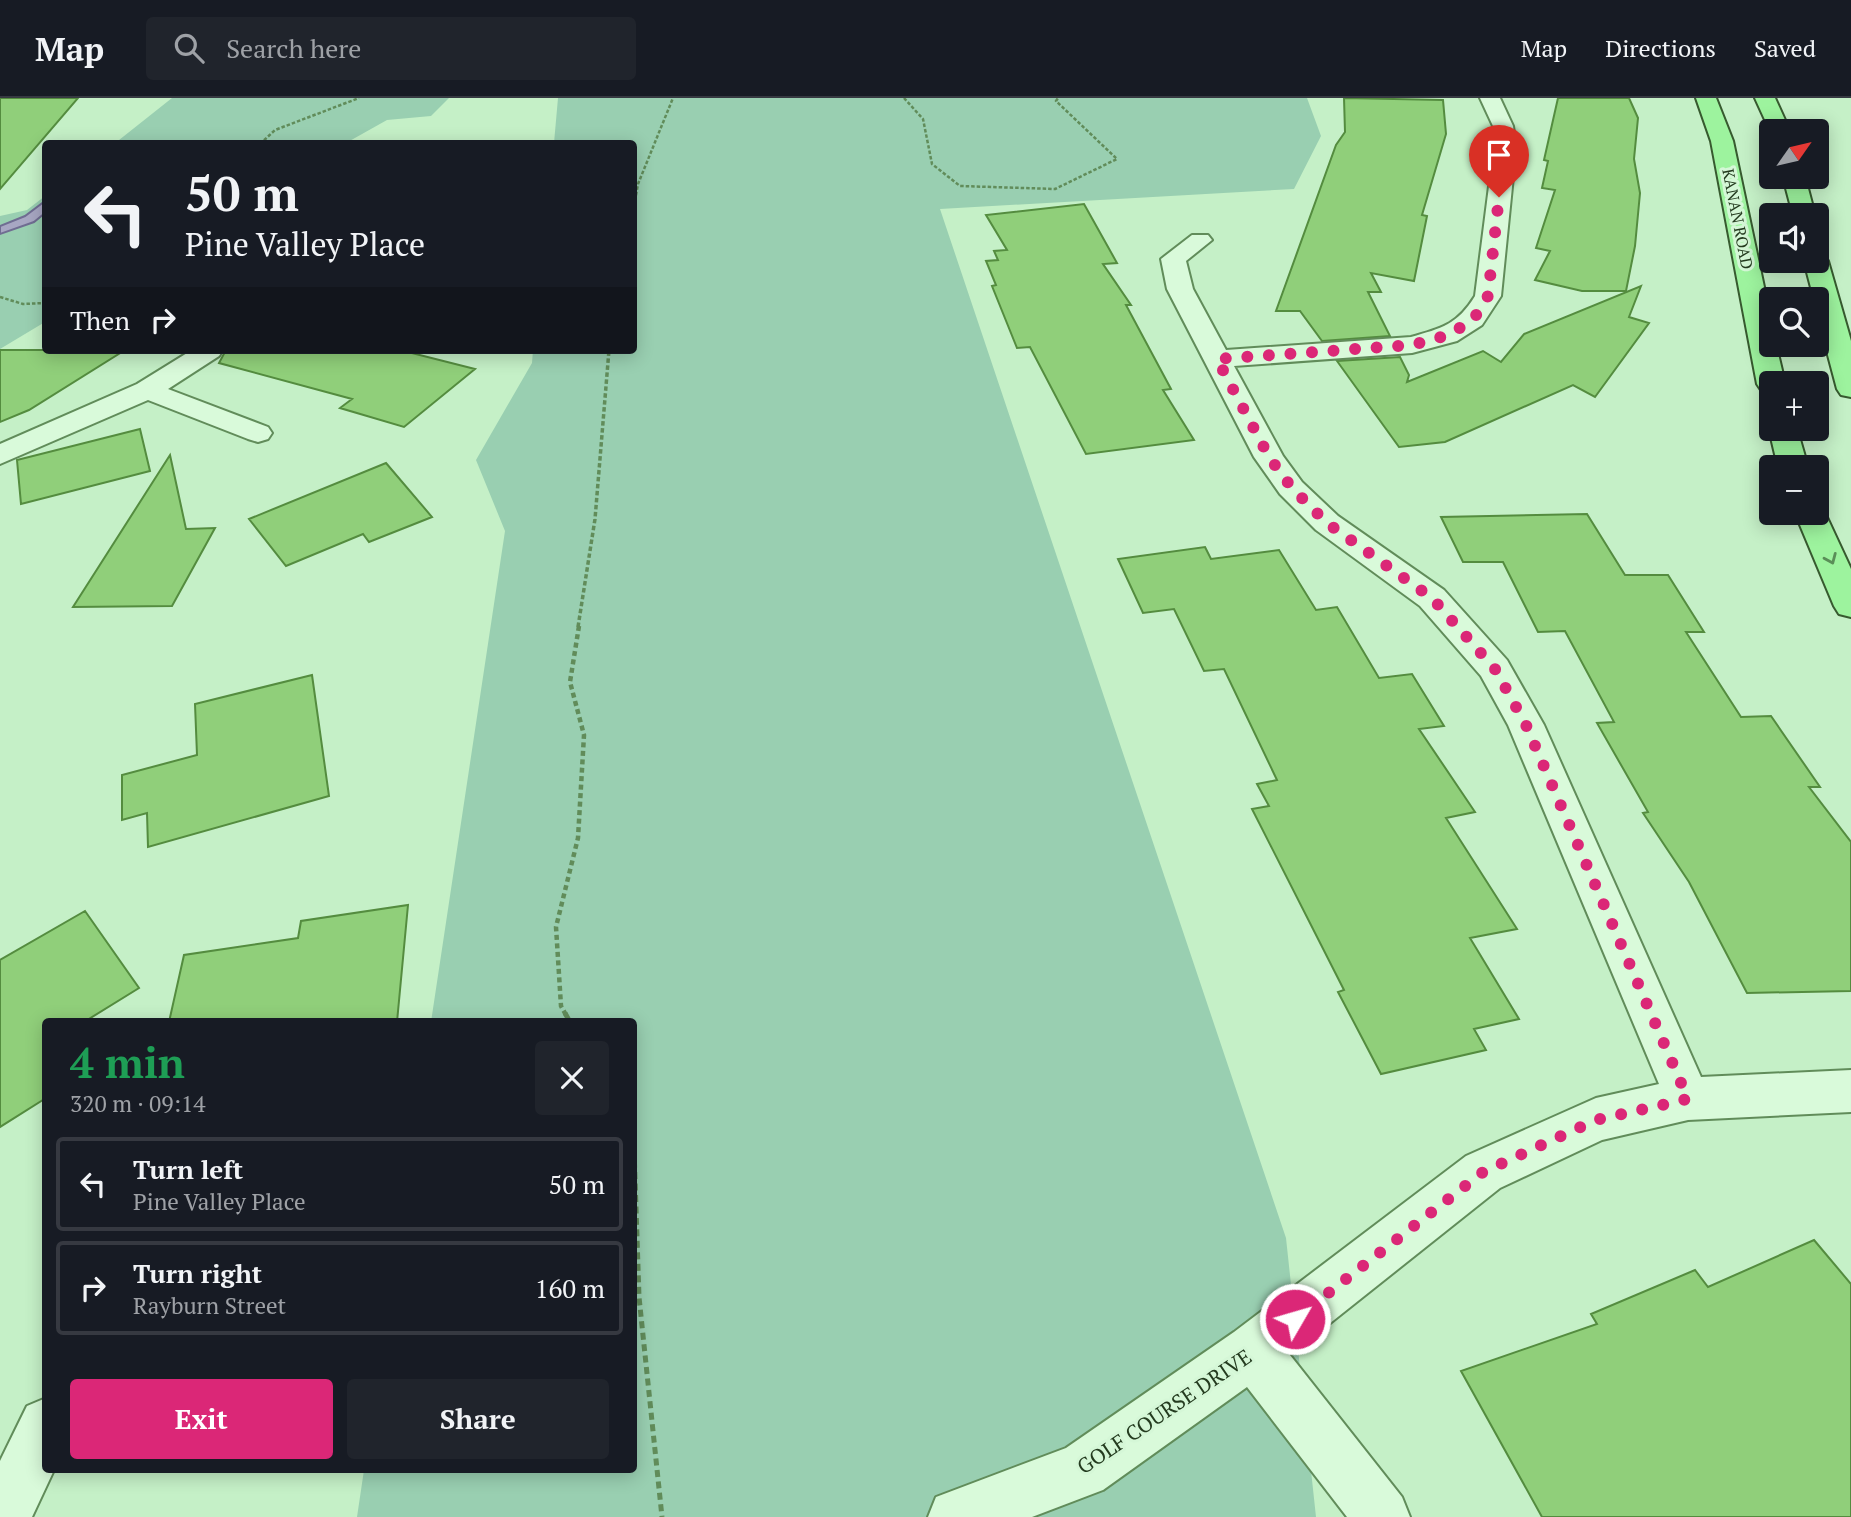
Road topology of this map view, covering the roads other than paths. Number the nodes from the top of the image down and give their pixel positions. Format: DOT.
graph roads {
  1 [pos="1490,98"];
  2 [pos="1706,98"];
  3 [pos="1765,98"];
  4 [pos="1775,119"];
  5 [pos="1200,240"];
  6 [pos="1819,273"];
  7 [pos="204,354"];
  8 [pos="1217,359"];
  9 [pos="1768,371"];
  10 [pos="1851,389"];
  11 [pos="147,390"];
  12 [pos="258,433"];
  13 [pos="0,455"];
  14 [pos="1815,525"];
  15 [pos="1851,606"];
  16 [pos="1851,1091"];
  17 [pos="1688,1099"];
  18 [pos="1253,1351"];
  19 [pos="42,1434"];
  20 [pos="3,1517"];
  21 [pos="956,1517"];
  22 [pos="1382,1517"];
  1 -- 8 [label="street"];
  2 -- 9 [label="main road, KANAN ROAD"];
  3 -- 4 [label="main road"];
  5 -- 8 [label="street"];
  6 -- 10 [label="main road"];
  7 -- 11 [label="street"];
  8 -- 17 [label="street"];
  11 -- 12 [label="street"];
  11 -- 13 [label="street"];
  14 -- 15 [label="main road, one-way"];
  16 -- 17 [label="street, GOLF COURSE DRIVE"];
  17 -- 18 [label="street, GOLF COURSE DRIVE"];
  18 -- 21 [label="street, GOLF COURSE DRIVE"];
  18 -- 22 [label="street"];
  19 -- 20 [label="street"];
}
